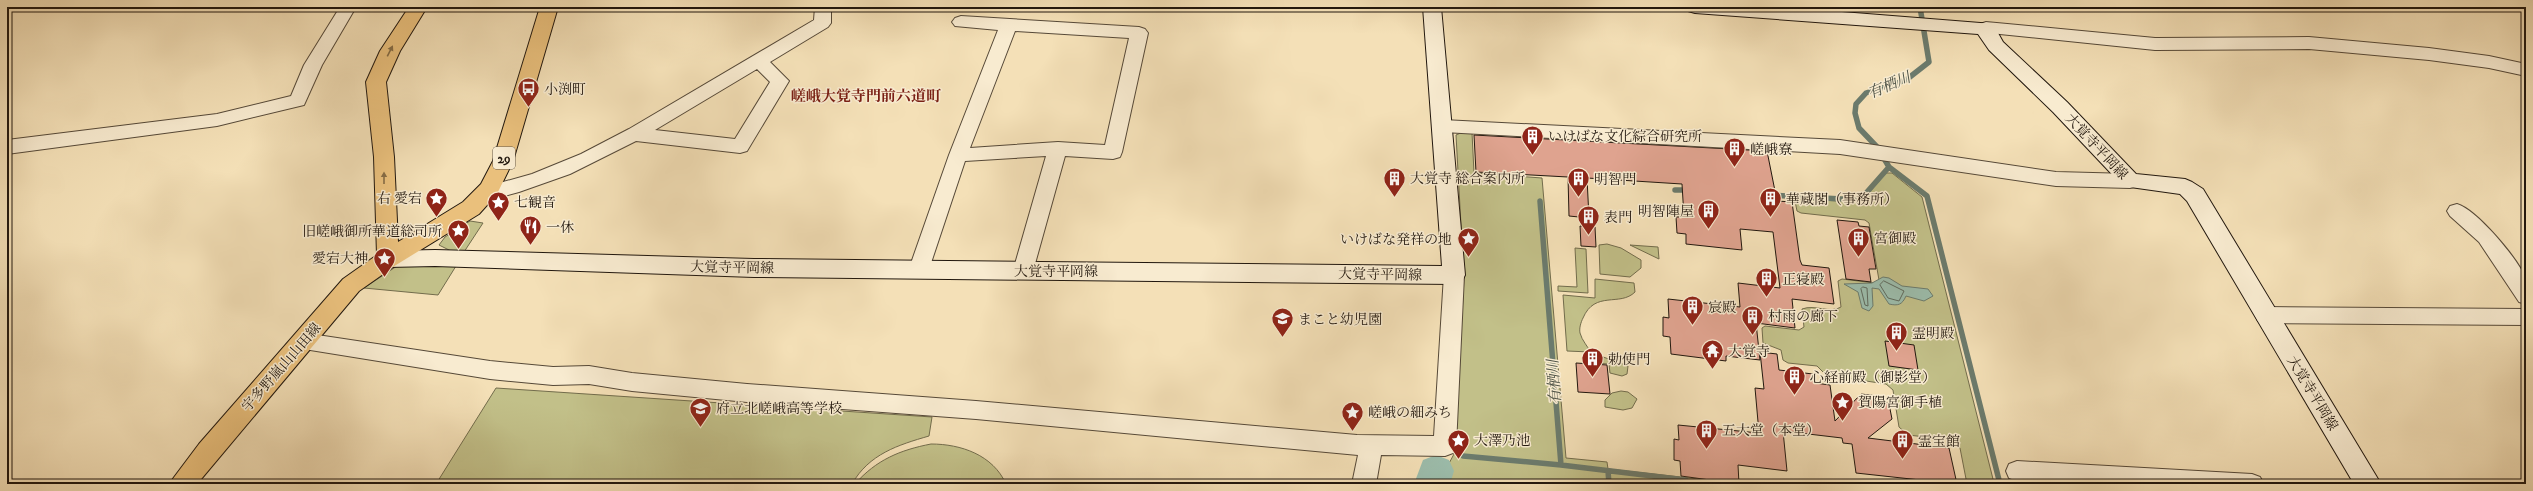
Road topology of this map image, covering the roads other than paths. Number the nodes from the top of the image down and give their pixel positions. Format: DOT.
graph roads {
  1 [pos="348,7"];
  2 [pos="418,7"];
  3 [pos="549,7"];
  4 [pos="823,7"];
  5 [pos="1432,7"];
  6 [pos="1696,7"];
  7 [pos="961,22"];
  8 [pos="1008,26"];
  9 [pos="1986,28"];
  10 [pos="759,61"];
  11 [pos="2526,70"];
  12 [pos="1443,126"];
  13 [pos="634,134"];
  14 [pos="7,147"];
  15 [pos="1058,149"];
  16 [pos="958,155"];
  17 [pos="2130,181"];
  18 [pos="485,194"];
  19 [pos="2457,211"];
  20 [pos="388,259"];
  21 [pos="919,269"];
  22 [pos="1023,271"];
  23 [pos="1454,275"];
  24 [pos="2520,276"];
  25 [pos="2526,296"];
  26 [pos="2266,315"];
  27 [pos="2526,318"];
  28 [pos="304,340"];
  29 [pos="1371,444"];
  30 [pos="2016,471"];
  31 [pos="182,484"];
  32 [pos="1364,484"];
  33 [pos="2252,484"];
  34 [pos="2368,484"];
  1 -- 14 [label="street"];
  20 -- 2 [label="main road, one-way"];
  3 -- 18 [label="main road, 宇多野嵐山山田線 / 29"];
  4 -- 10 [label="street"];
  5 -- 12 [label="main road"];
  6 -- 9 [label="main road"];
  7 -- 8 [label="street"];
  8 -- 15 [label="street"];
  8 -- 16 [label="street"];
  9 -- 11 [label="street"];
  9 -- 17 [label="main road, 大覚寺平岡線"];
  10 -- 13 [label="street"];
  10 -- 13 [label="street"];
  12 -- 17 [label="street"];
  12 -- 23 [label="main road"];
  13 -- 18 [label="street"];
  15 -- 16 [label="street"];
  15 -- 22 [label="street"];
  16 -- 21 [label="street"];
  17 -- 26 [label="main road, 大覚寺平岡線"];
  18 -- 20 [label="main road, 宇多野嵐山山田線 / 29"];
  19 -- 24 [label="street"];
  20 -- 21 [label="main road, 大覚寺平岡線"];
  20 -- 28 [label="main road, 宇多野嵐山山田線 / 29"];
  21 -- 22 [label="main road, 大覚寺平岡線"];
  22 -- 23 [label="main road, 大覚寺平岡線"];
  23 -- 29 [label="street"];
  24 -- 25 [label="street"];
  26 -- 27 [label="street"];
  26 -- 34 [label="main road, 大覚寺平岡線"];
  28 -- 29 [label="street"];
  28 -- 31 [label="main road, 宇多野嵐山山田線 / 29"];
  29 -- 32 [label="street"];
  30 -- 33 [label="street"];
}
